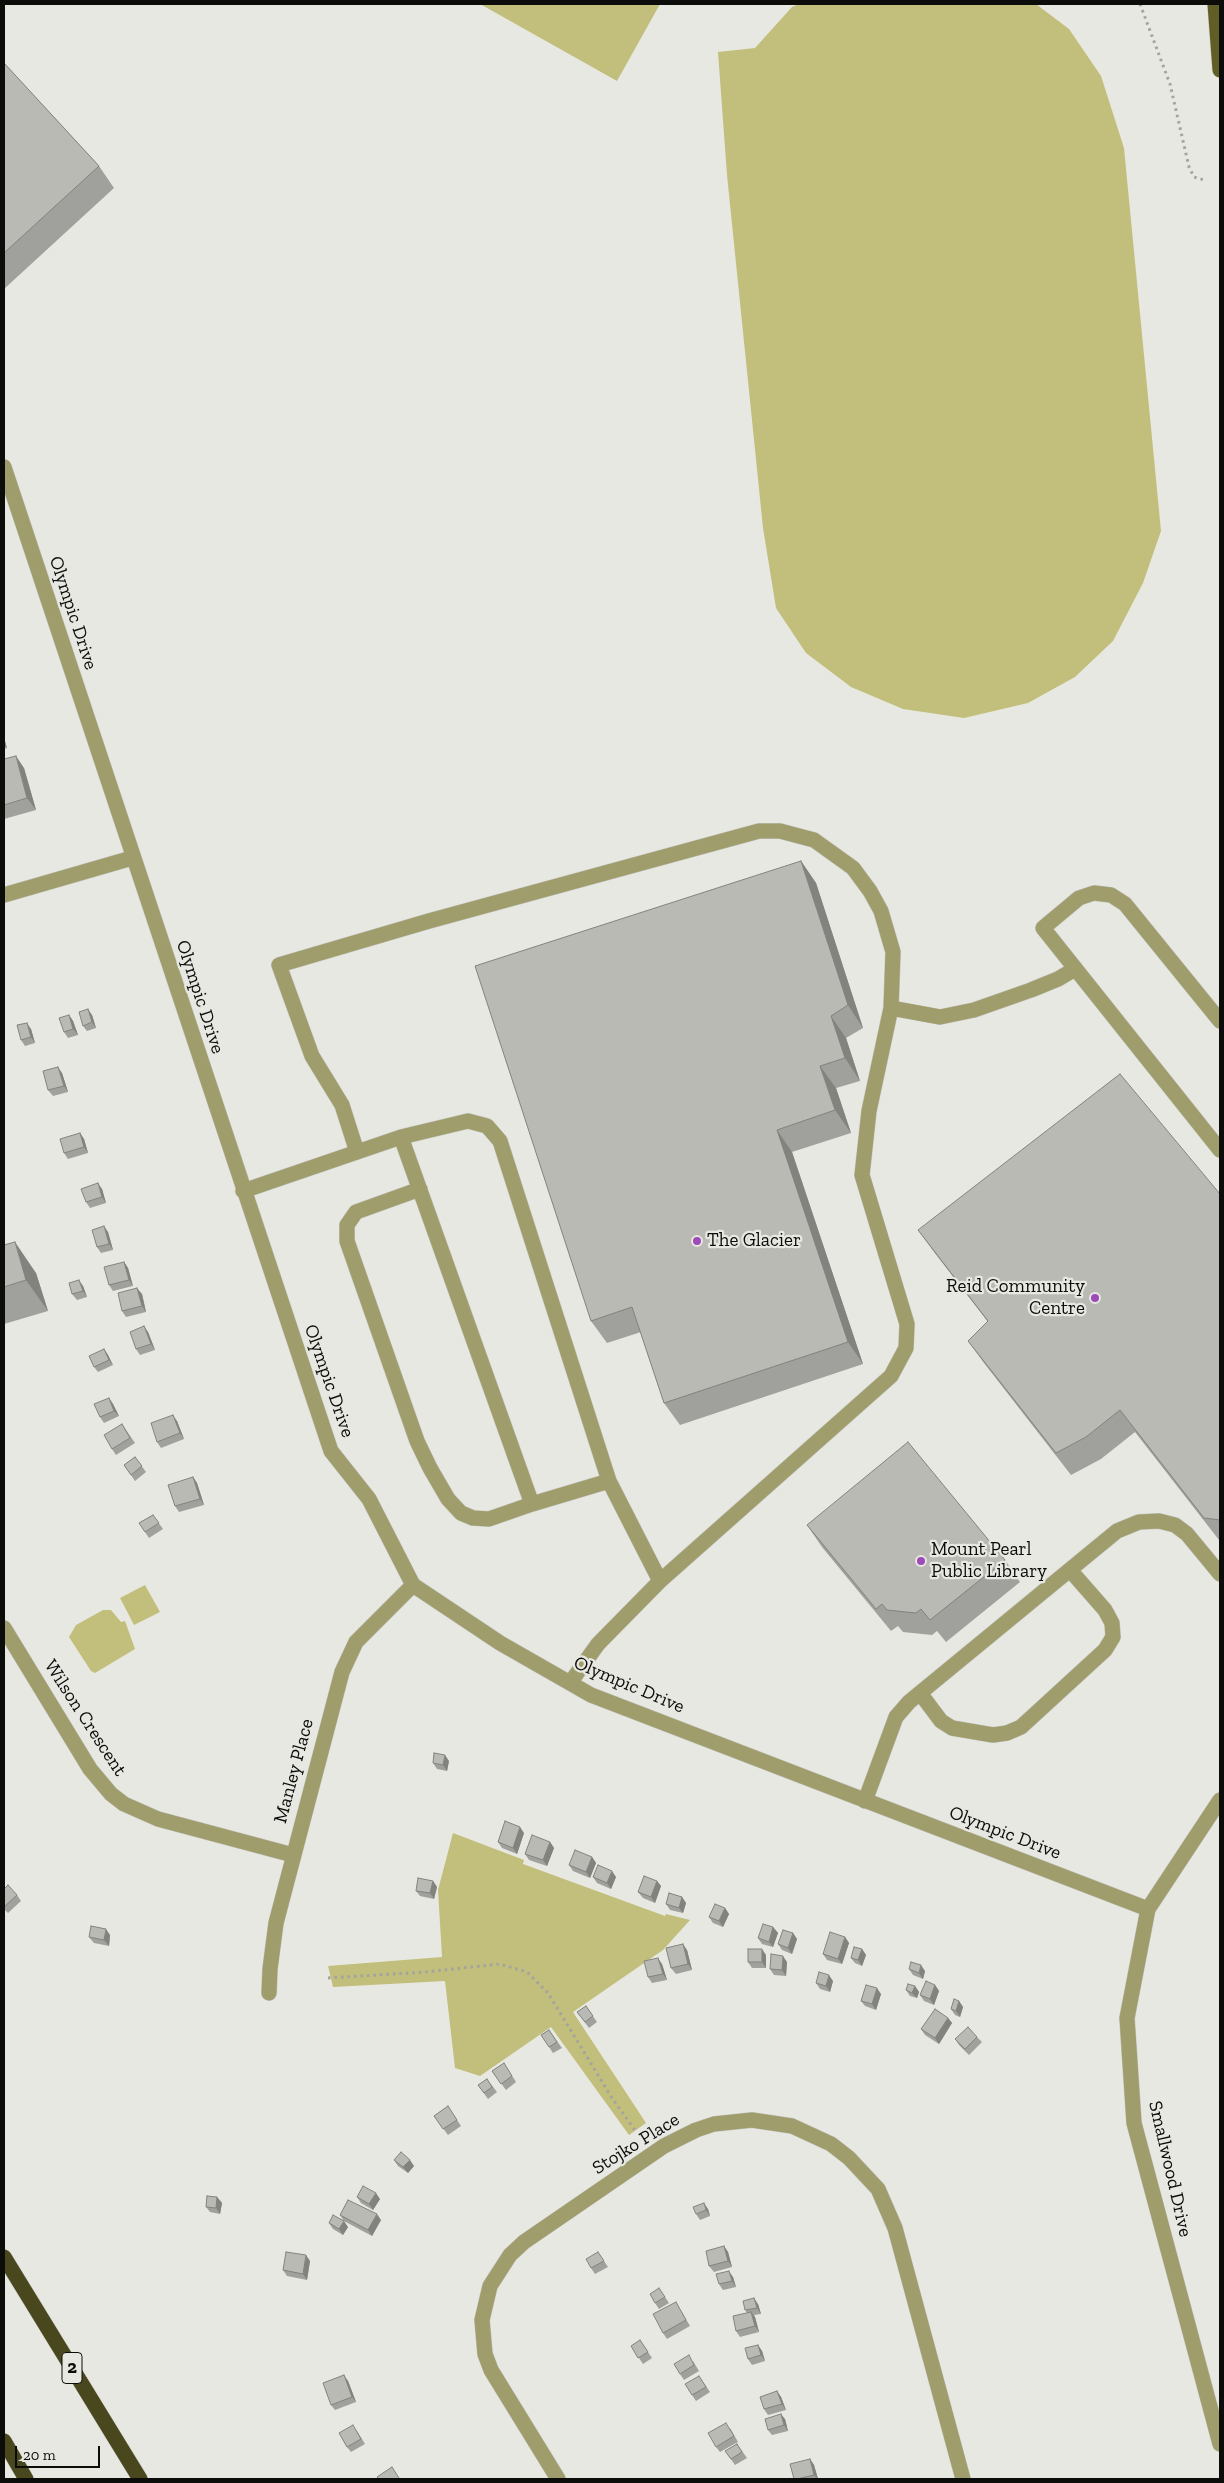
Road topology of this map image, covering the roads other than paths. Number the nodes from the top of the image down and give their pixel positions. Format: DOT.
graph roads {
  1 [pos="1215,4"];
  2 [pos="1220,70"];
  3 [pos="4,467"];
  4 [pos="132,858"];
  5 [pos="4,895"];
  6 [pos="1075,969"];
  7 [pos="891,1008"];
  8 [pos="1220,1021"];
  9 [pos="402,1137"];
  10 [pos="1220,1150"];
  11 [pos="357,1152"];
  12 [pos="420,1189"];
  13 [pos="243,1191"];
  14 [pos="609,1481"];
  15 [pos="532,1504"];
  16 [pos="1070,1570"];
  17 [pos="1220,1574"];
  18 [pos="660,1581"];
  19 [pos="413,1585"];
  20 [pos="4,1628"];
  21 [pos="570,1683"];
  22 [pos="920,1693"];
  23 [pos="865,1800"];
  24 [pos="1220,1800"];
  25 [pos="293,1855"];
  26 [pos="1148,1909"];
  27 [pos="269,1993"];
  28 [pos="4,2257"];
  29 [pos="4,2441"];
  30 [pos="1220,2444"];
  31 [pos="26,2479"];
  32 [pos="140,2479"];
  33 [pos="558,2479"];
  34 [pos="963,2479"];
  1 -- 2 [label="main road"];
  3 -- 4 [label="street, Olympic Drive"];
  4 -- 5 [label="street"];
  4 -- 13 [label="street, Olympic Drive"];
  6 -- 7 [label="street"];
  6 -- 8 [label="street"];
  6 -- 10 [label="street"];
  7 -- 11 [label="street"];
  7 -- 18 [label="street"];
  9 -- 11 [label="street"];
  9 -- 12 [label="street"];
  9 -- 14 [label="street"];
  11 -- 13 [label="street"];
  12 -- 15 [label="street"];
  12 -- 15 [label="street"];
  13 -- 19 [label="street, Olympic Drive"];
  14 -- 15 [label="street"];
  14 -- 18 [label="street"];
  16 -- 17 [label="street"];
  16 -- 22 [label="street"];
  16 -- 22 [label="street"];
  18 -- 21 [label="street"];
  19 -- 21 [label="street, Olympic Drive"];
  19 -- 25 [label="street, Manley Place"];
  20 -- 25 [label="street, Wilson Crescent"];
  21 -- 23 [label="street, Olympic Drive"];
  22 -- 23 [label="street"];
  23 -- 26 [label="street, Olympic Drive"];
  24 -- 26 [label="street, Smallwood Drive"];
  25 -- 27 [label="street, Manley Place"];
  26 -- 30 [label="street, Smallwood Drive"];
  28 -- 32 [label="highway, 2"];
  29 -- 31 [label="highway"];
  33 -- 34 [label="street, Stojko Place"];
}
